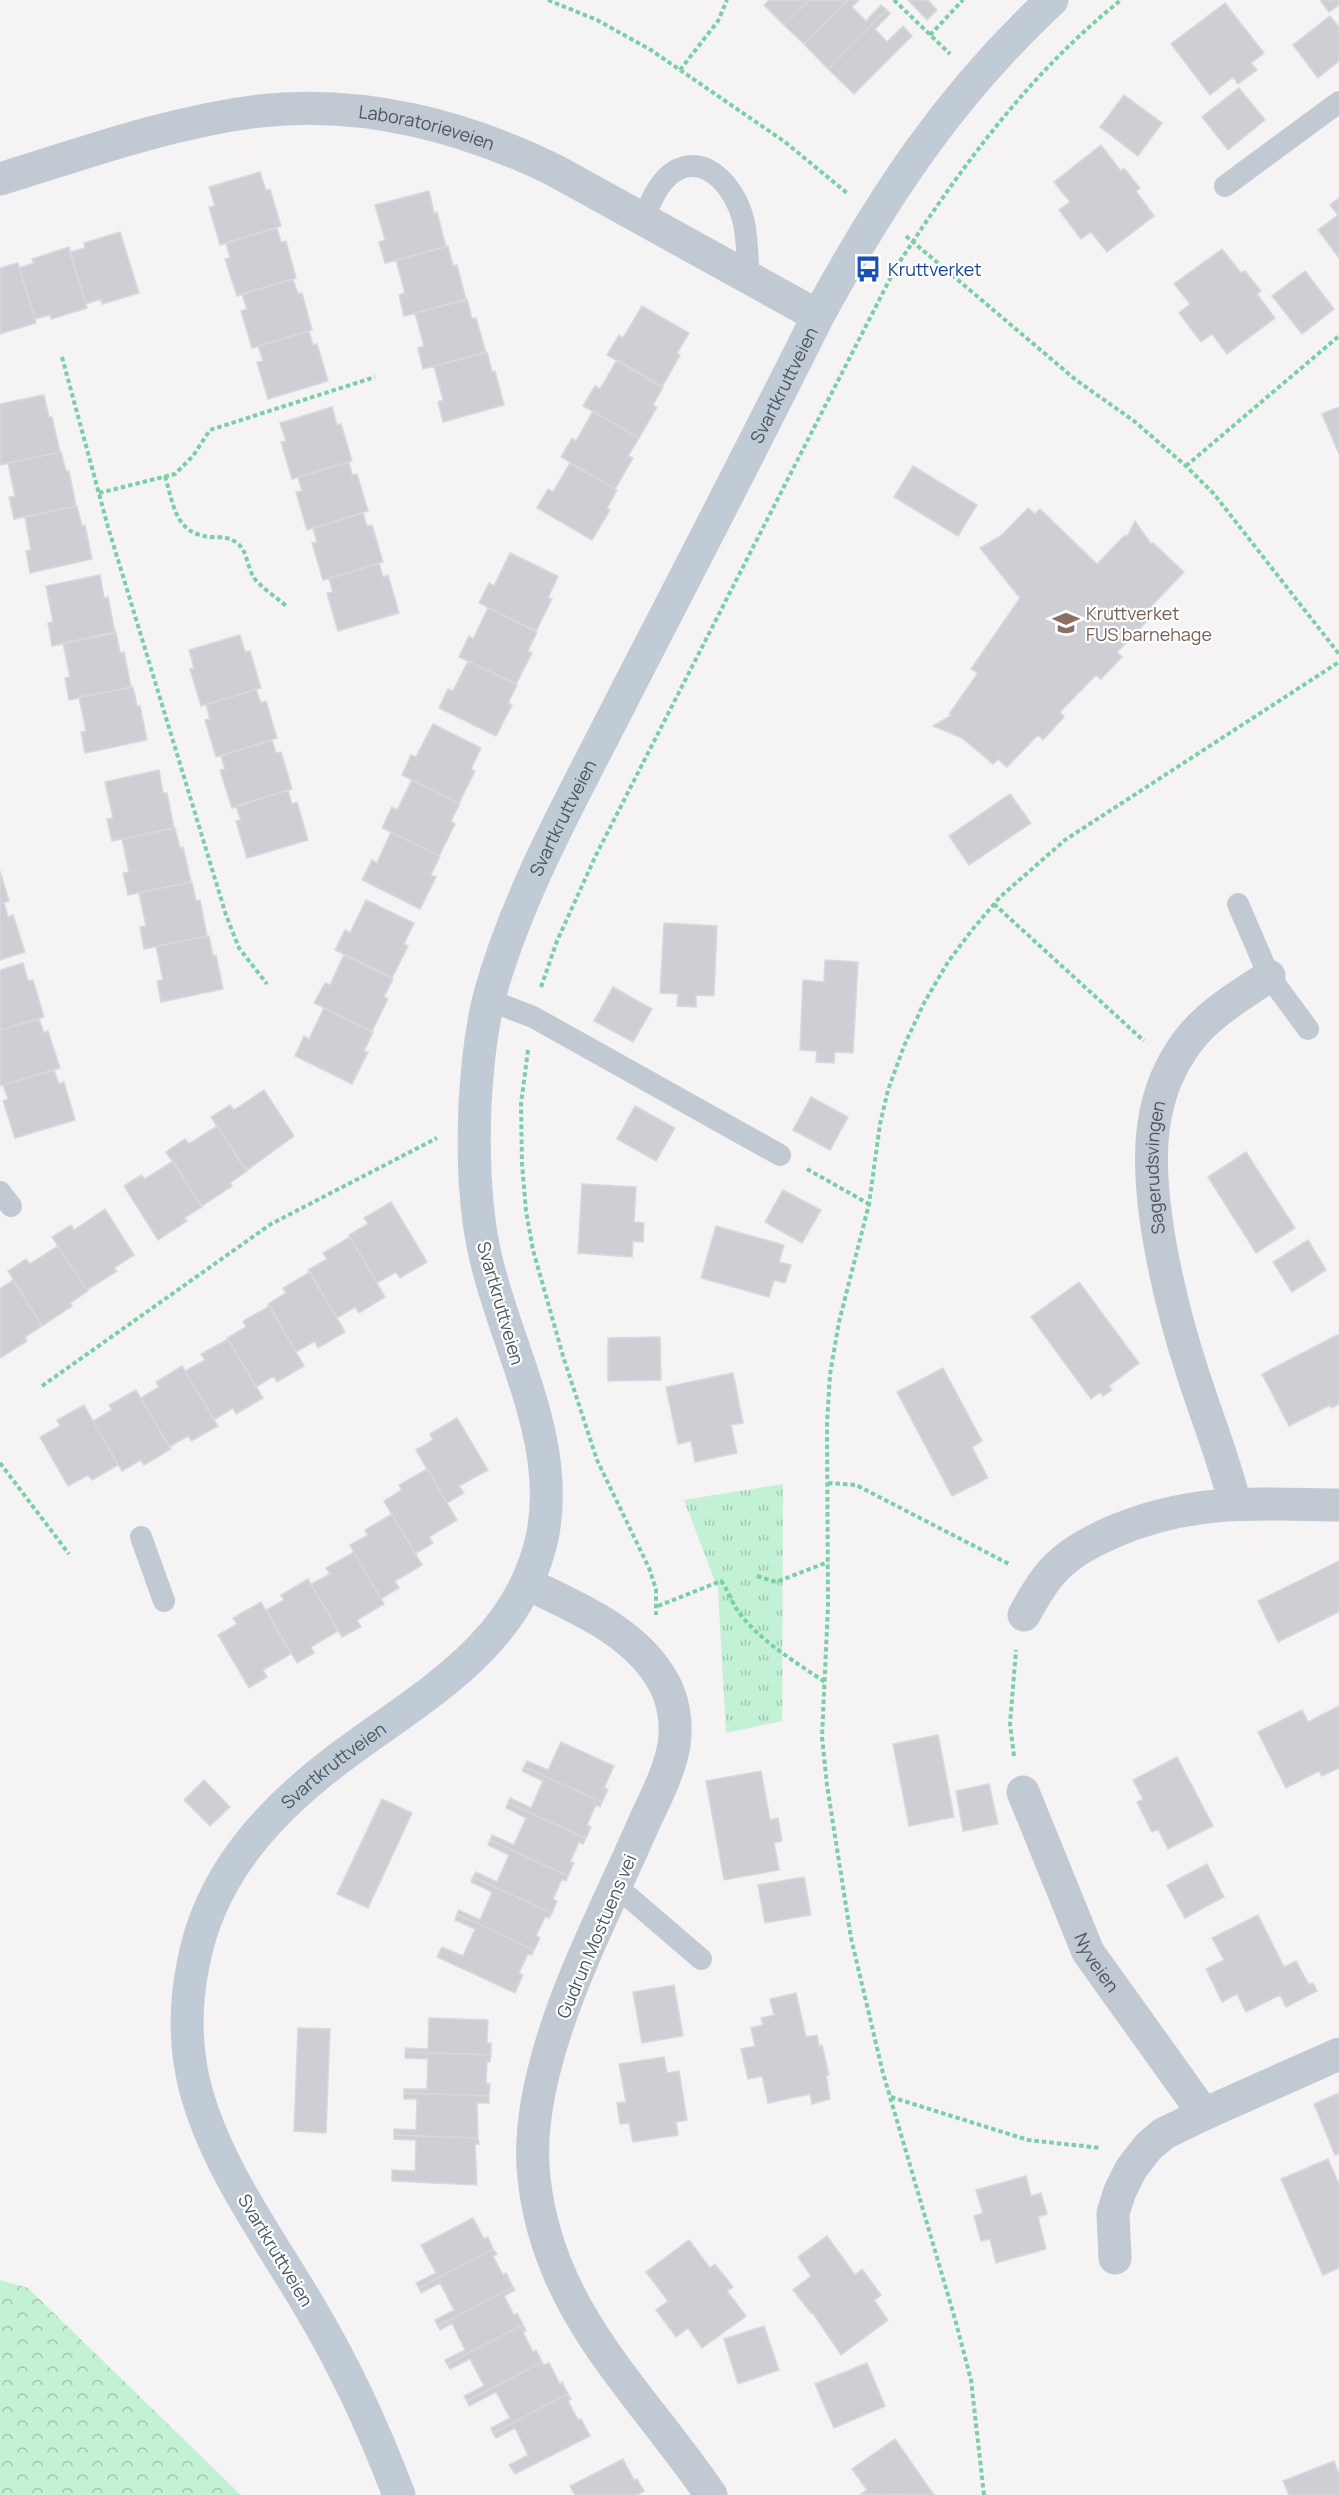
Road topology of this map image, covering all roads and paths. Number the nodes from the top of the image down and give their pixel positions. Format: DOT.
graph roads {
  1 [pos="548,0"];
  2 [pos="727,0"];
  3 [pos="894,0"];
  4 [pos="963,0"];
  5 [pos="1052,0"];
  6 [pos="1121,0"];
  7 [pos="930,35"];
  8 [pos="957,61"];
  9 [pos="680,70"];
  10 [pos="1339,102"];
  11 [pos="0,179"];
  12 [pos="1225,186"];
  13 [pos="854,199"];
  14 [pos="642,221"];
  15 [pos="913,240"];
  16 [pos="749,279"];
  17 [pos="818,316"];
  18 [pos="1339,336"];
  19 [pos="62,357"];
  20 [pos="375,377"];
  21 [pos="1186,466"];
  22 [pos="165,476"];
  23 [pos="99,493"];
  24 [pos="287,607"];
  25 [pos="1339,654"];
  26 [pos="1339,662"];
  27 [pos="994,904"];
  28 [pos="1238,904"];
  29 [pos="1269,976"];
  30 [pos="267,984"];
  31 [pos="489,1000"];
  32 [pos="533,1017"];
  33 [pos="1308,1029"];
  34 [pos="1172,1066"];
  35 [pos="475,1129"];
  36 [pos="780,1155"];
  37 [pos="869,1204"];
  38 [pos="42,1386"];
  39 [pos="0,1463"];
  40 [pos="828,1483"];
  41 [pos="1235,1503"];
  42 [pos="1339,1505"];
  43 [pos="141,1537"];
  44 [pos="69,1554"];
  45 [pos="828,1562"];
  46 [pos="757,1576"];
  47 [pos="528,1584"];
  48 [pos="1043,1584"];
  49 [pos="164,1601"];
  50 [pos="657,1606"];
  51 [pos="1024,1615"];
  52 [pos="640,1652"];
  53 [pos="826,1682"];
  54 [pos="1023,1792"];
  55 [pos="616,1886"];
  56 [pos="701,1959"];
  57 [pos="1339,2054"];
  58 [pos="891,2097"];
  59 [pos="1204,2114"];
  60 [pos="1163,2134"];
  61 [pos="1115,2258"];
  62 [pos="399,2495"];
  63 [pos="711,2495"];
  64 [pos="984,2495"];
  1 -- 9 [label="path"];
  2 -- 9 [label="path"];
  3 -- 7 [label="path"];
  4 -- 7 [label="path"];
  5 -- 17 [label="street, Svartkruttveien"];
  6 -- 15 [label="path"];
  7 -- 8 [label="path"];
  9 -- 13 [label="path"];
  10 -- 12 [label="lane"];
  11 -- 14 [label="street, Laboratorieveien"];
  14 -- 16 [label="street, Laboratorieveien"];
  14 -- 16 [label="lane"];
  15 -- 21 [label="path"];
  15 -- 32 [label="path"];
  16 -- 17 [label="street, Laboratorieveien"];
  17 -- 31 [label="street, Svartkruttveien"];
  18 -- 21 [label="path"];
  19 -- 23 [label="path"];
  20 -- 22 [label="path"];
  21 -- 25 [label="path"];
  22 -- 23 [label="path"];
  22 -- 24 [label="path"];
  23 -- 30 [label="path"];
  26 -- 27 [label="path"];
  27 -- 34 [label="path"];
  27 -- 37 [label="path"];
  28 -- 29 [label="lane"];
  29 -- 33 [label="lane"];
  29 -- 34 [label="street, Sagerudsvingen"];
  31 -- 32 [label="lane"];
  31 -- 35 [label="street, Svartkruttveien"];
  32 -- 36 [label="lane"];
  32 -- 50 [label="path"];
  34 -- 41 [label="street, Sagerudsvingen"];
  35 -- 38 [label="path"];
  35 -- 47 [label="street, Svartkruttveien"];
  36 -- 37 [label="path"];
  37 -- 40 [label="path"];
  39 -- 44 [label="path"];
  40 -- 45 [label="path"];
  40 -- 48 [label="path"];
  41 -- 42 [label="street"];
  41 -- 48 [label="street"];
  43 -- 49 [label="lane"];
  45 -- 46 [label="path"];
  45 -- 53 [label="path"];
  47 -- 52 [label="street, Gudrun Mostuens vei"];
  47 -- 62 [label="street, Svartkruttveien"];
  48 -- 51 [label="street"];
  50 -- 52 [label="path"];
  50 -- 53 [label="path"];
  51 -- 54 [label="path"];
  52 -- 55 [label="street, Gudrun Mostuens vei"];
  53 -- 58 [label="path"];
  54 -- 59 [label="street, Nyveien"];
  55 -- 56 [label="lane"];
  55 -- 63 [label="street, Gudrun Mostuens vei"];
  57 -- 59 [label="street"];
  58 -- 60 [label="path"];
  58 -- 64 [label="path"];
  59 -- 60 [label="street"];
  60 -- 61 [label="street"];
}
